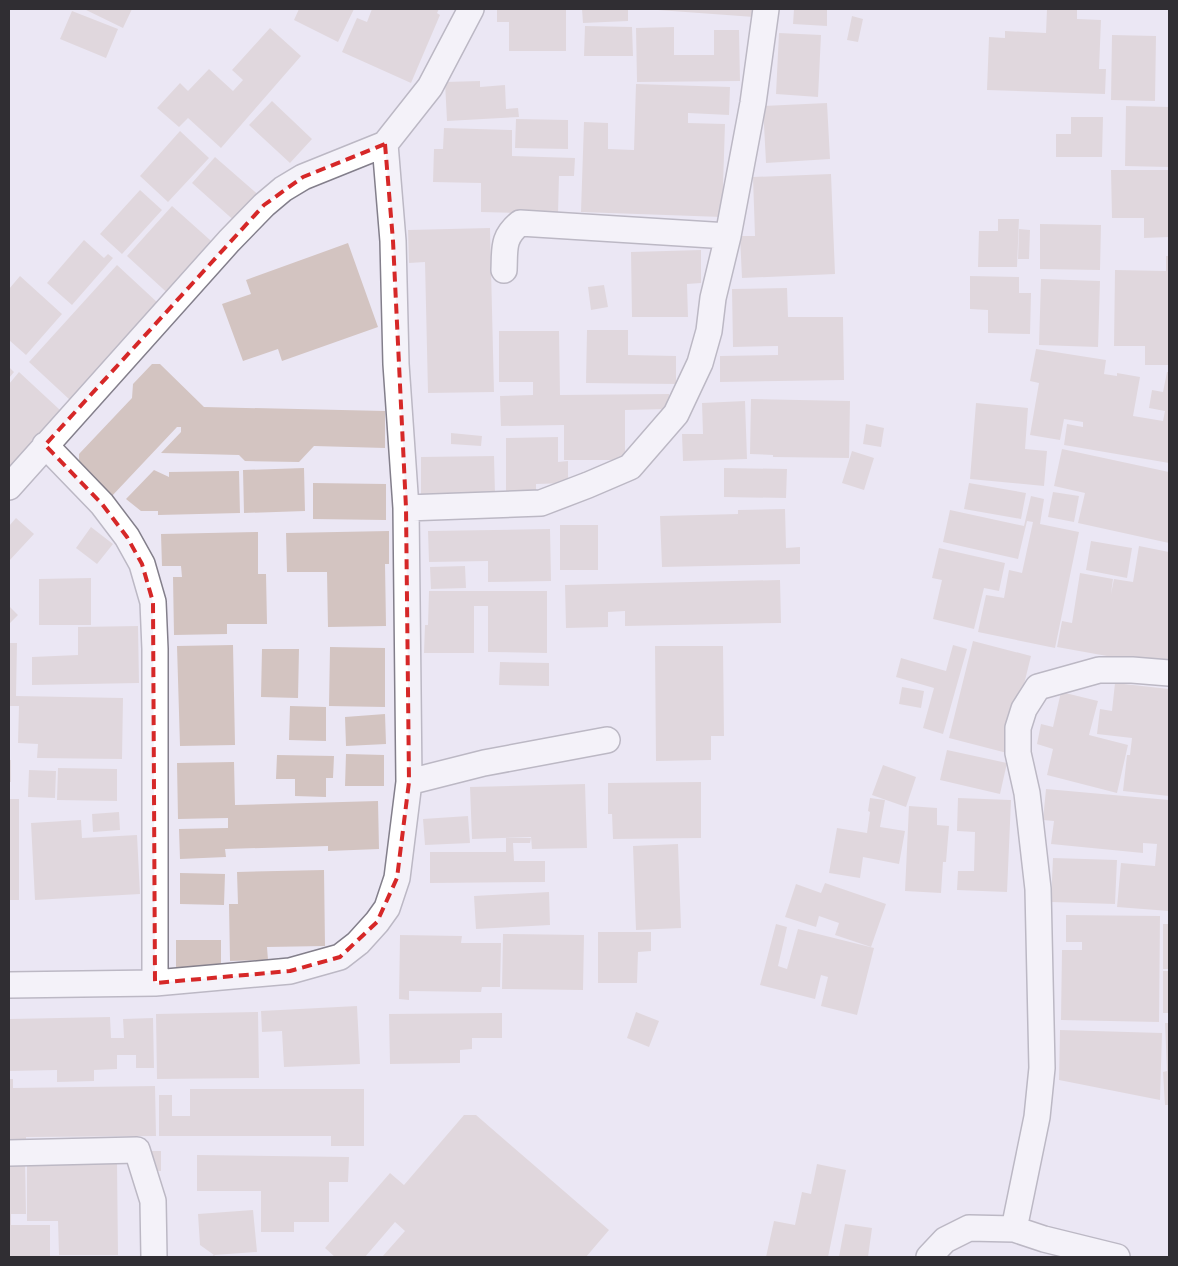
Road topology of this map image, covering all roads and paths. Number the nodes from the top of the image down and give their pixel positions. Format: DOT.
graph roads {
  1 [pos="471,9"];
  2 [pos="766,9"];
  3 [pos="384,144"];
  4 [pos="728,236"];
  5 [pos="504,270"];
  6 [pos="45,445"];
  7 [pos="9,487"];
  8 [pos="406,508"];
  9 [pos="1169,674"];
  10 [pos="607,740"];
  11 [pos="409,782"];
  12 [pos="155,982"];
  13 [pos="9,985"];
  14 [pos="9,1153"];
  15 [pos="1014,1229"];
  16 [pos="1042,1248"];
  17 [pos="154,1257"];
  18 [pos="929,1257"];
  19 [pos="1117,1257"];
  1 -- 3 [label="street"];
  2 -- 4 [label="street"];
  3 -- 6 [label="street"];
  3 -- 8 [label="street"];
  4 -- 5 [label="street"];
  4 -- 8 [label="street"];
  6 -- 7 [label="street"];
  6 -- 12 [label="street"];
  8 -- 11 [label="street"];
  9 -- 15 [label="street"];
  10 -- 11 [label="street"];
  11 -- 12 [label="street"];
  12 -- 13 [label="street"];
  14 -- 17 [label="street"];
  15 -- 16 [label="street"];
  15 -- 18 [label="street"];
  16 -- 19 [label="street"];
}
